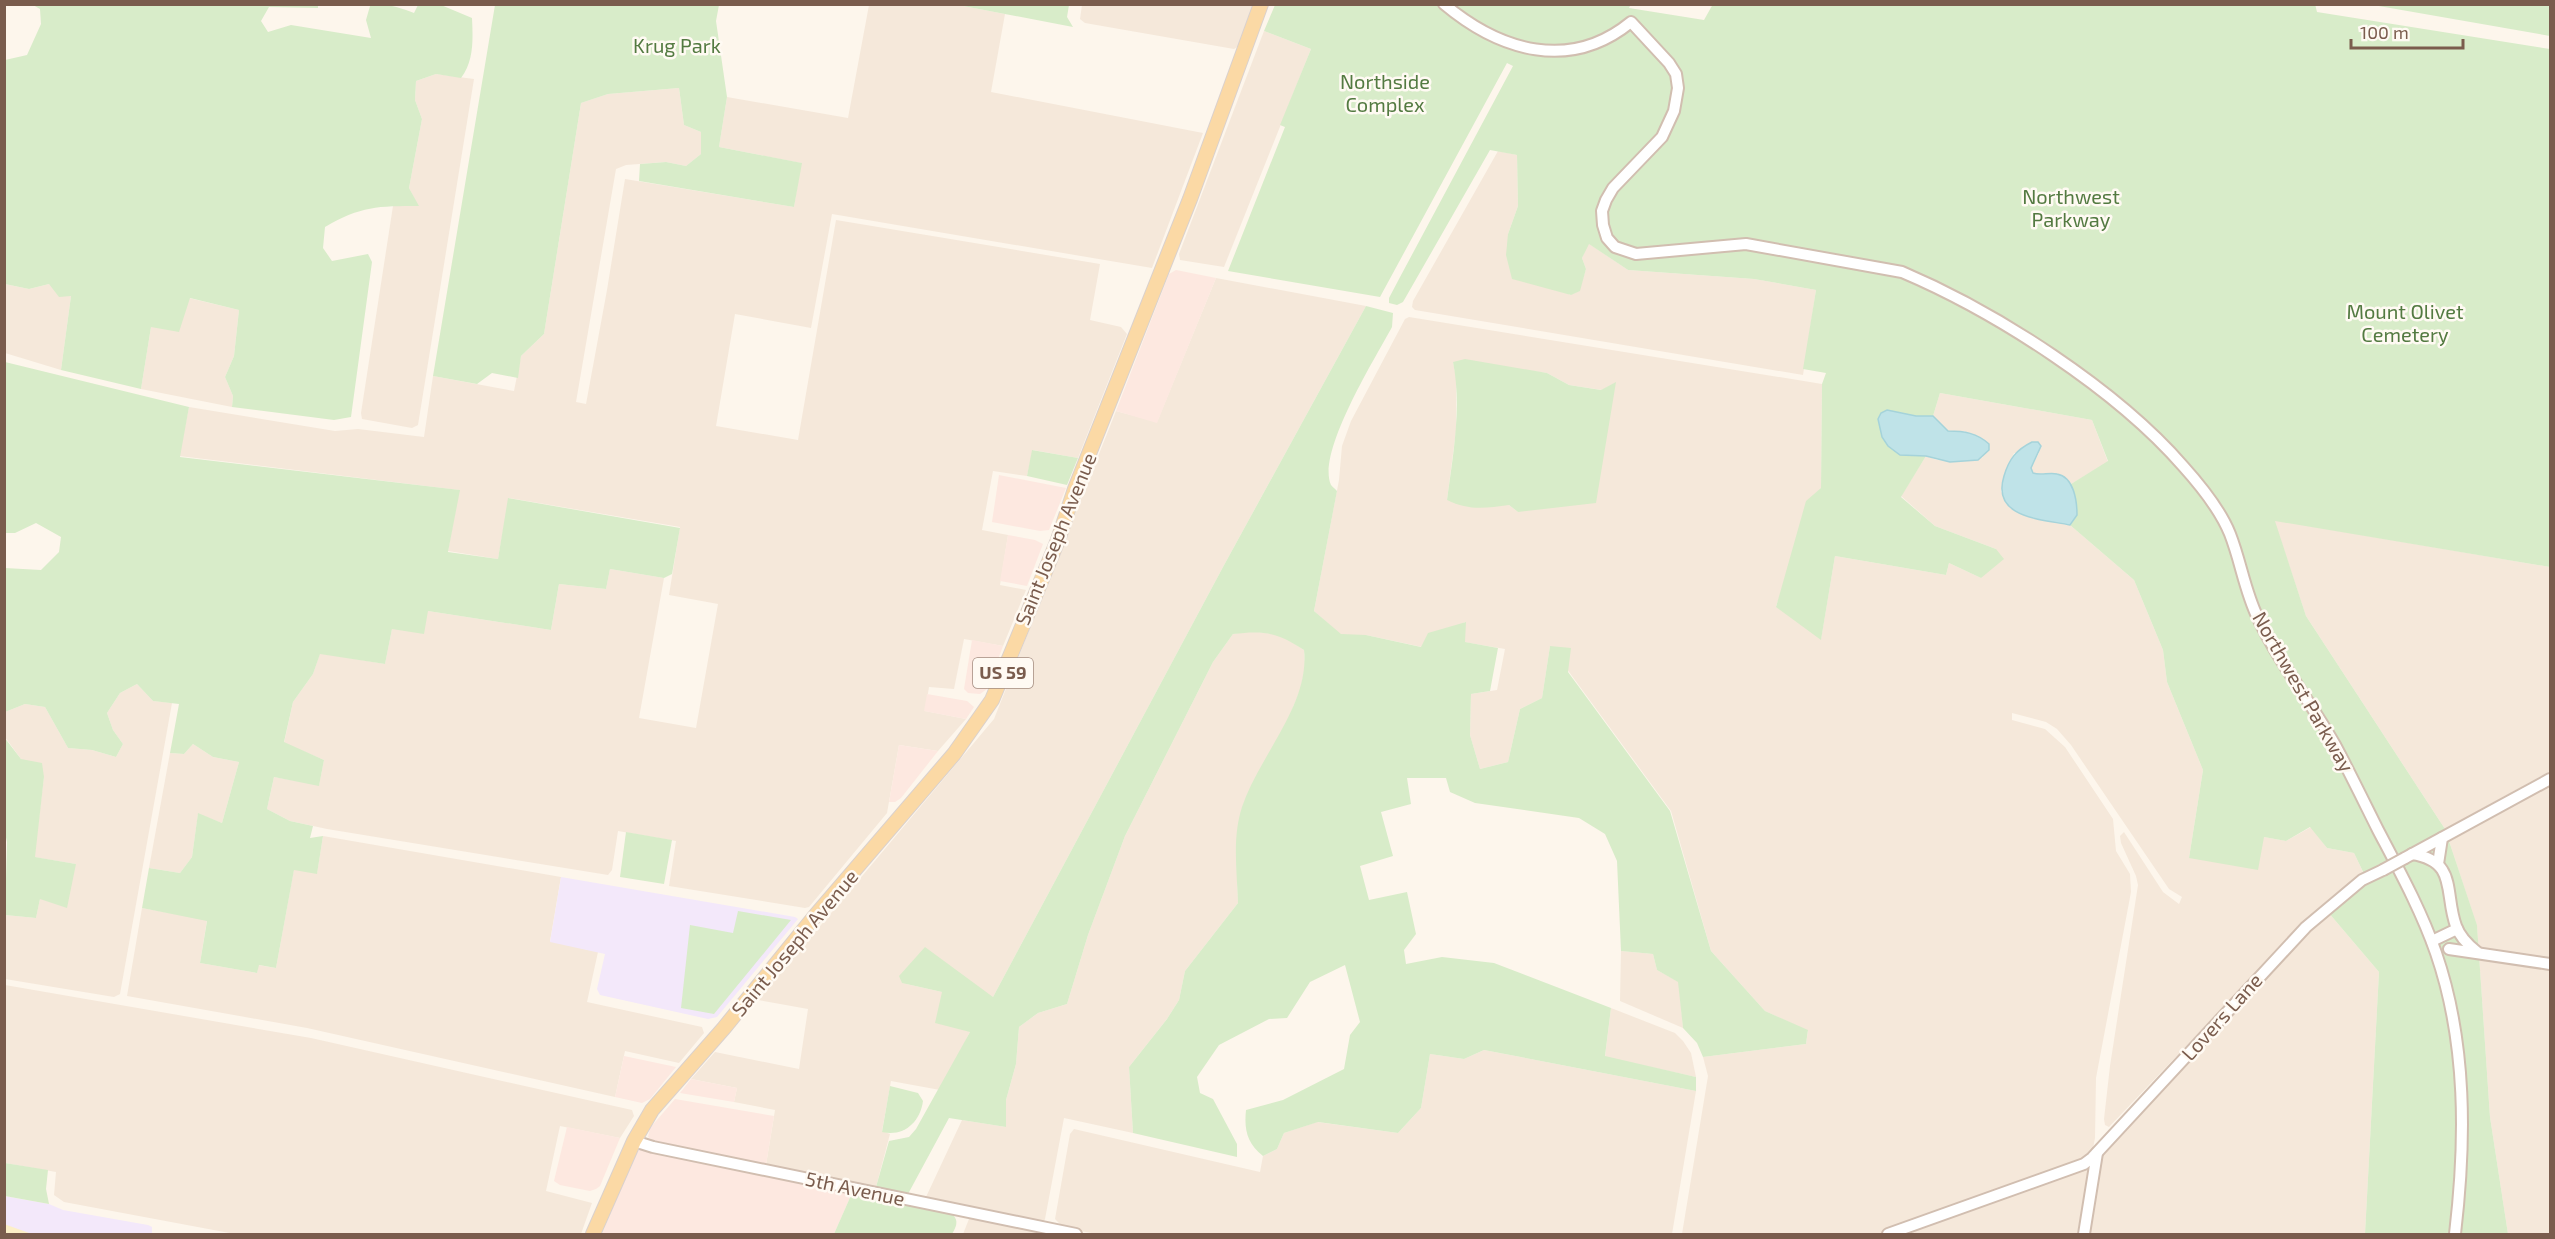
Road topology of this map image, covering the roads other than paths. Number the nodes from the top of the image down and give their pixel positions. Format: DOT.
graph roads {
  1 [pos="1262,4"];
  2 [pos="1444,4"];
  3 [pos="2550,779"];
  4 [pos="2442,838"];
  5 [pos="2408,856"];
  6 [pos="2438,864"];
  7 [pos="2460,933"];
  8 [pos="2432,941"];
  9 [pos="2449,949"];
  10 [pos="2436,952"];
  11 [pos="2476,952"];
  12 [pos="2550,964"];
  13 [pos="634,1141"];
  14 [pos="2097,1154"];
  15 [pos="593,1234"];
  16 [pos="1076,1234"];
  17 [pos="1888,1234"];
  18 [pos="2084,1234"];
  19 [pos="2455,1234"];
  1 -- 13 [label="main road, Saint Joseph Avenue / US 59"];
  2 -- 8 [label="street, Northwest Parkway"];
  3 -- 4 [label="street, Lovers Lane"];
  4 -- 5 [label="street, Lovers Lane"];
  4 -- 6 [label="street"];
  5 -- 6 [label="street"];
  5 -- 14 [label="street, Lovers Lane, bridge"];
  6 -- 7 [label="street"];
  7 -- 8 [label="street"];
  7 -- 9 [label="street"];
  7 -- 11 [label="street"];
  8 -- 10 [label="street, Northwest Parkway"];
  9 -- 10 [label="street"];
  9 -- 11 [label="street"];
  10 -- 19 [label="street, Northwest Parkway"];
  11 -- 12 [label="street"];
  13 -- 15 [label="main road, Saint Joseph Avenue / US 59"];
  13 -- 16 [label="street, 5th Avenue"];
  14 -- 17 [label="street, Lovers Lane"];
  14 -- 18 [label="street"];
}
